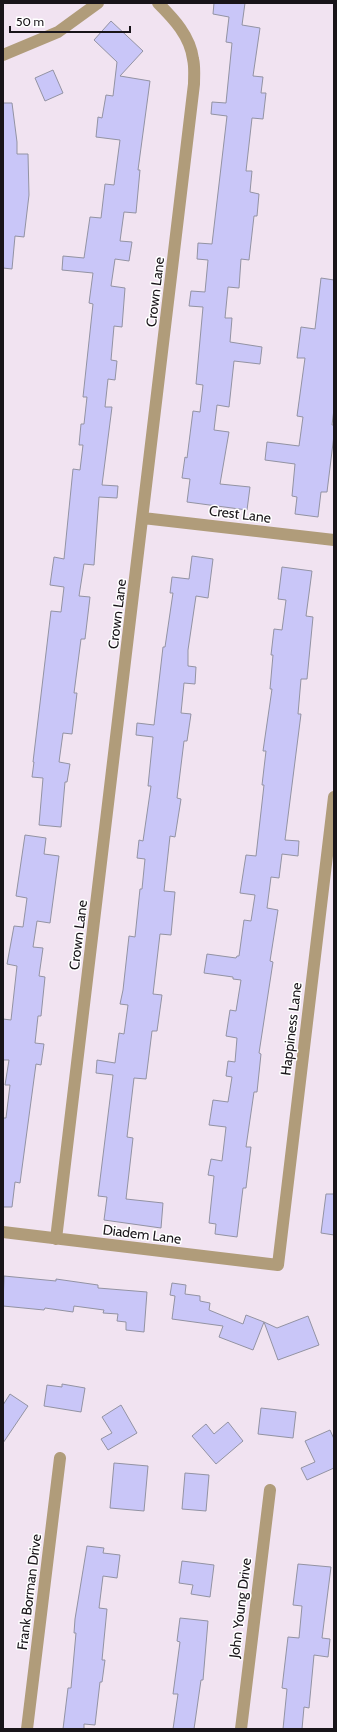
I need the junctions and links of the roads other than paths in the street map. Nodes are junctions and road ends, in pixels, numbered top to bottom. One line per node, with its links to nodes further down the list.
1 (98, 3): 3 (street)
2 (158, 3): 4 (street, Crown Lane)
3 (3, 55)
4 (144, 518): 5 (street, Crest Lane); 8 (street, Crown Lane)
5 (334, 540)
6 (334, 797): 9 (street, Happiness Lane)
7 (3, 1232): 8 (street, Diadem Lane)
8 (56, 1239): 9 (street, Diadem Lane)
9 (278, 1265)
10 (60, 1458): 12 (street, Frank Borman Drive)
11 (270, 1490): 13 (street, John Young Drive)
12 (27, 1729)
13 (241, 1729)

